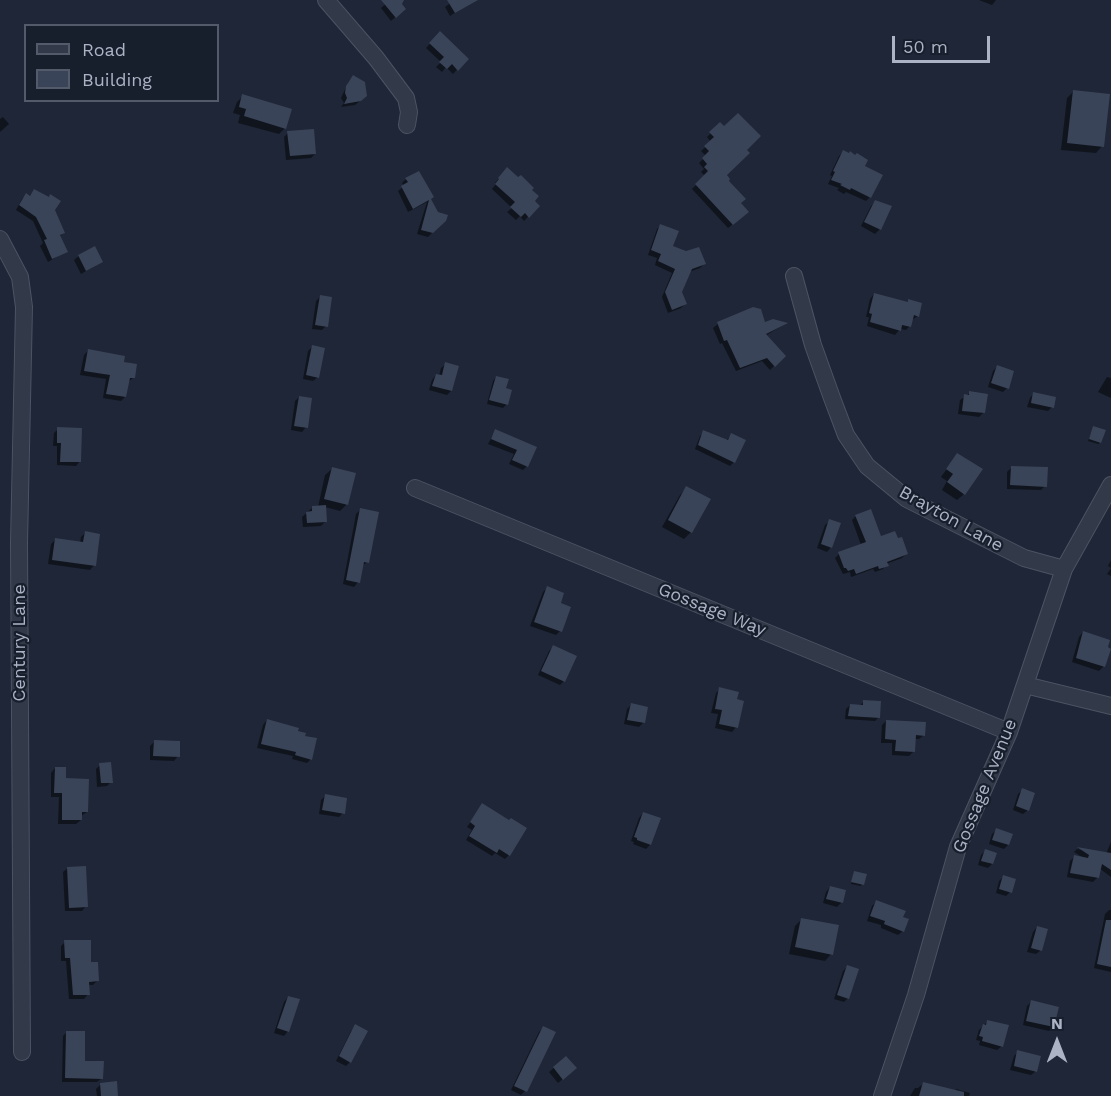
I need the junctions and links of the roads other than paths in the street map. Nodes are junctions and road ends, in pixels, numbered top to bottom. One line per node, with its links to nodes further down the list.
1 (326, 0): 2 (street)
2 (407, 125)
3 (0, 239): 11 (street, Century Lane)
4 (794, 276): 7 (street, Brayton Lane)
5 (1111, 485): 7 (street, Gossage Avenue)
6 (415, 488): 10 (street, Gossage Way)
7 (1064, 569): 8 (street, Gossage Avenue)
8 (1025, 685): 9 (street); 10 (street, Gossage Avenue)
9 (1111, 706)
10 (1009, 732): 12 (street, Gossage Avenue)
11 (22, 1052)
12 (882, 1096)

